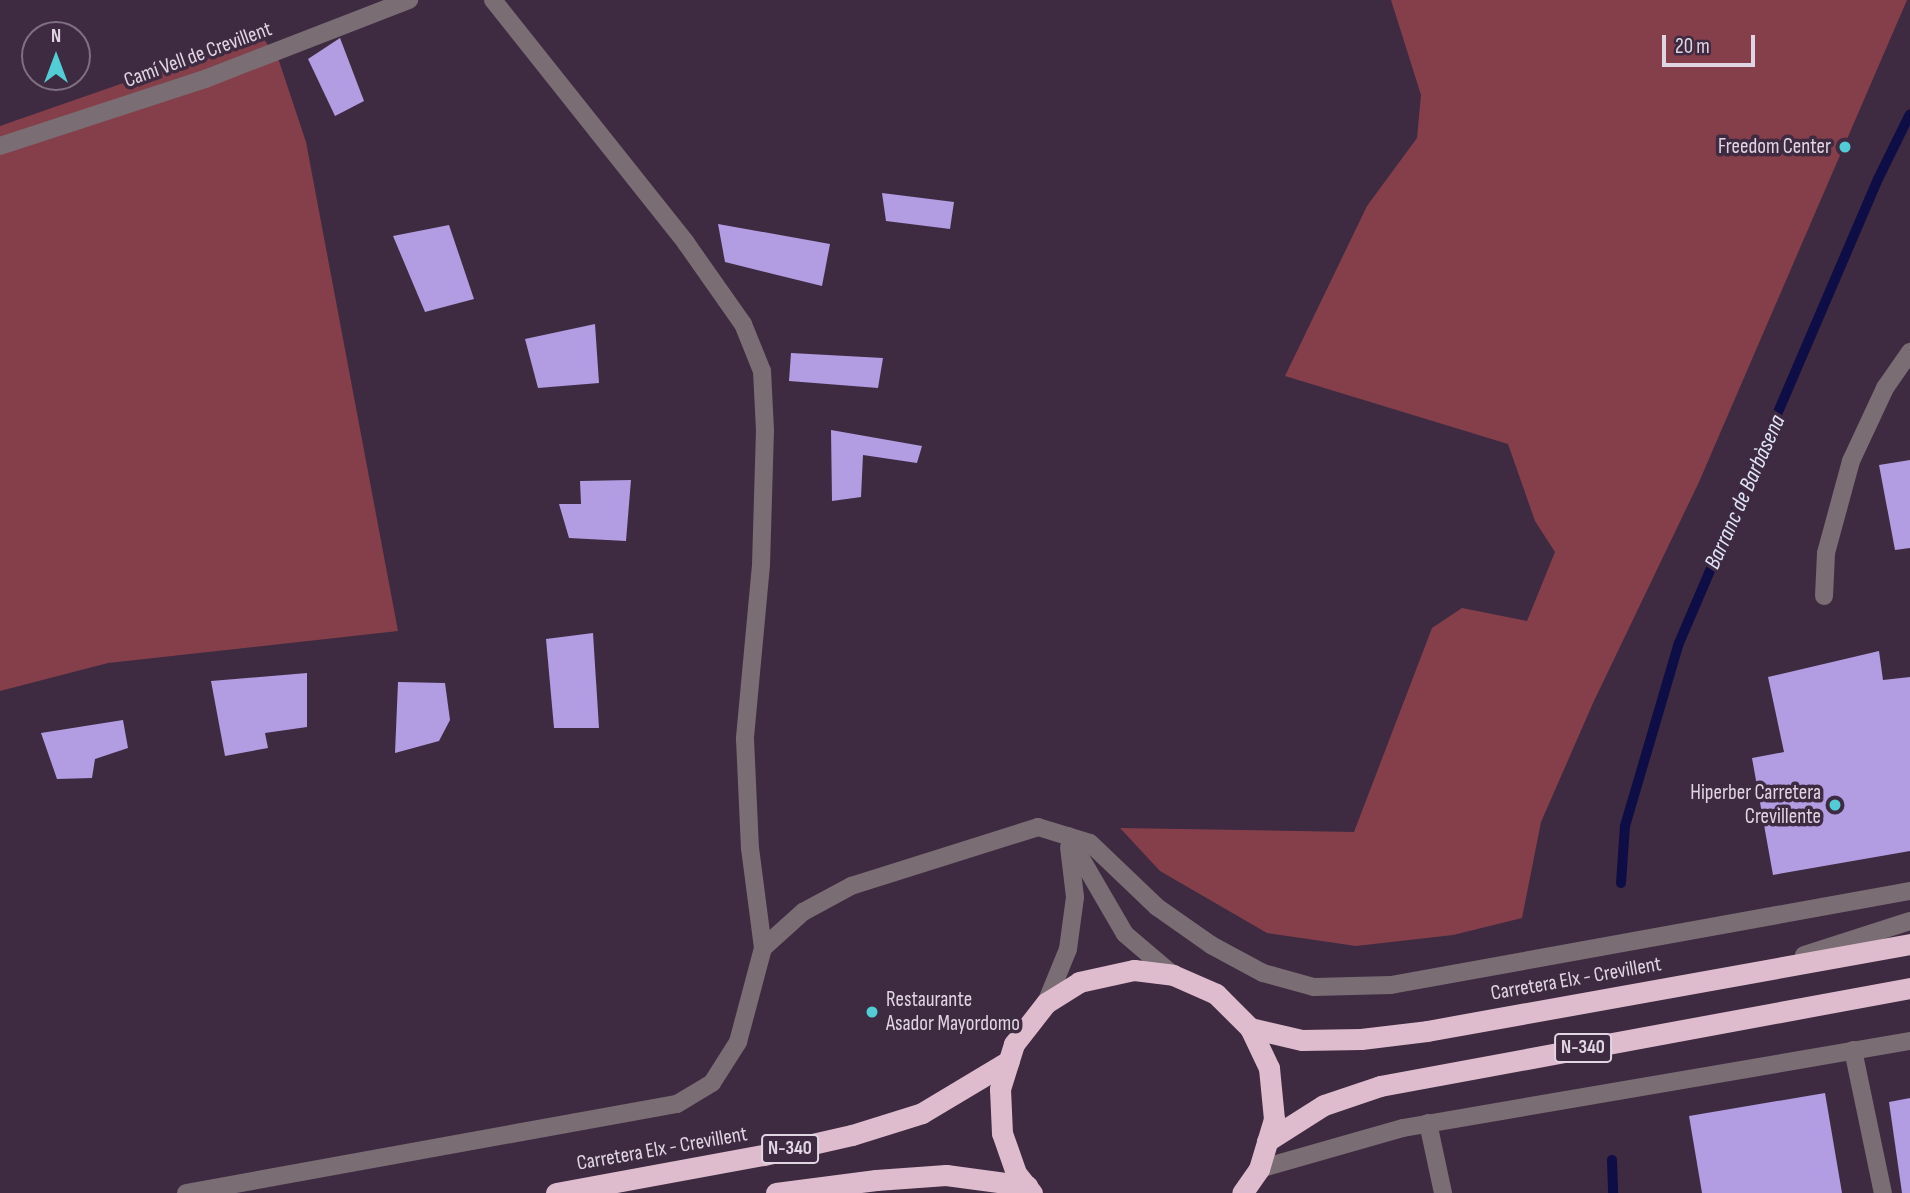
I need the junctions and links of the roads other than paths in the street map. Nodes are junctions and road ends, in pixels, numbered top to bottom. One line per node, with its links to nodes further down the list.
1 (409, 0): 3 (street, Camí Vell de Crevillent)
2 (493, 0): 10 (street)
3 (0, 146)
4 (1910, 352): 5 (street)
5 (1824, 596)
6 (1068, 836): 7 (street); 10 (street); 12 (street); 14 (street)
7 (1910, 891)
8 (1910, 921): 11 (street)
9 (1910, 944): 11 (highway, Carretera Elx - Crevillent / N-340)
10 (763, 948): 23 (street)
11 (1753, 972): 15 (highway, Carretera Elx - Crevillent / N-340)
12 (1173, 975): 14 (highway, N-340); 15 (highway, N-340)
13 (1910, 988): 20 (highway, N-340)
14 (1046, 1003): 18 (highway, N-340)
15 (1250, 1028): 20 (highway, N-340)
16 (1910, 1041): 17 (street)
17 (1853, 1050): 19 (street); 28 (street)
18 (1009, 1061): 22 (highway, N-340); 24 (highway, Carretera Elx - Crevillent / N-340)
19 (1428, 1123): 21 (street); 27 (street)
20 (1267, 1141): 21 (highway, N-340)
21 (1259, 1170): 26 (highway, N-340)
22 (1029, 1190): 25 (highway, N-340)
23 (186, 1193)
24 (555, 1193)
25 (776, 1193)
26 (1242, 1193)
27 (1443, 1193)
28 (1883, 1193)

